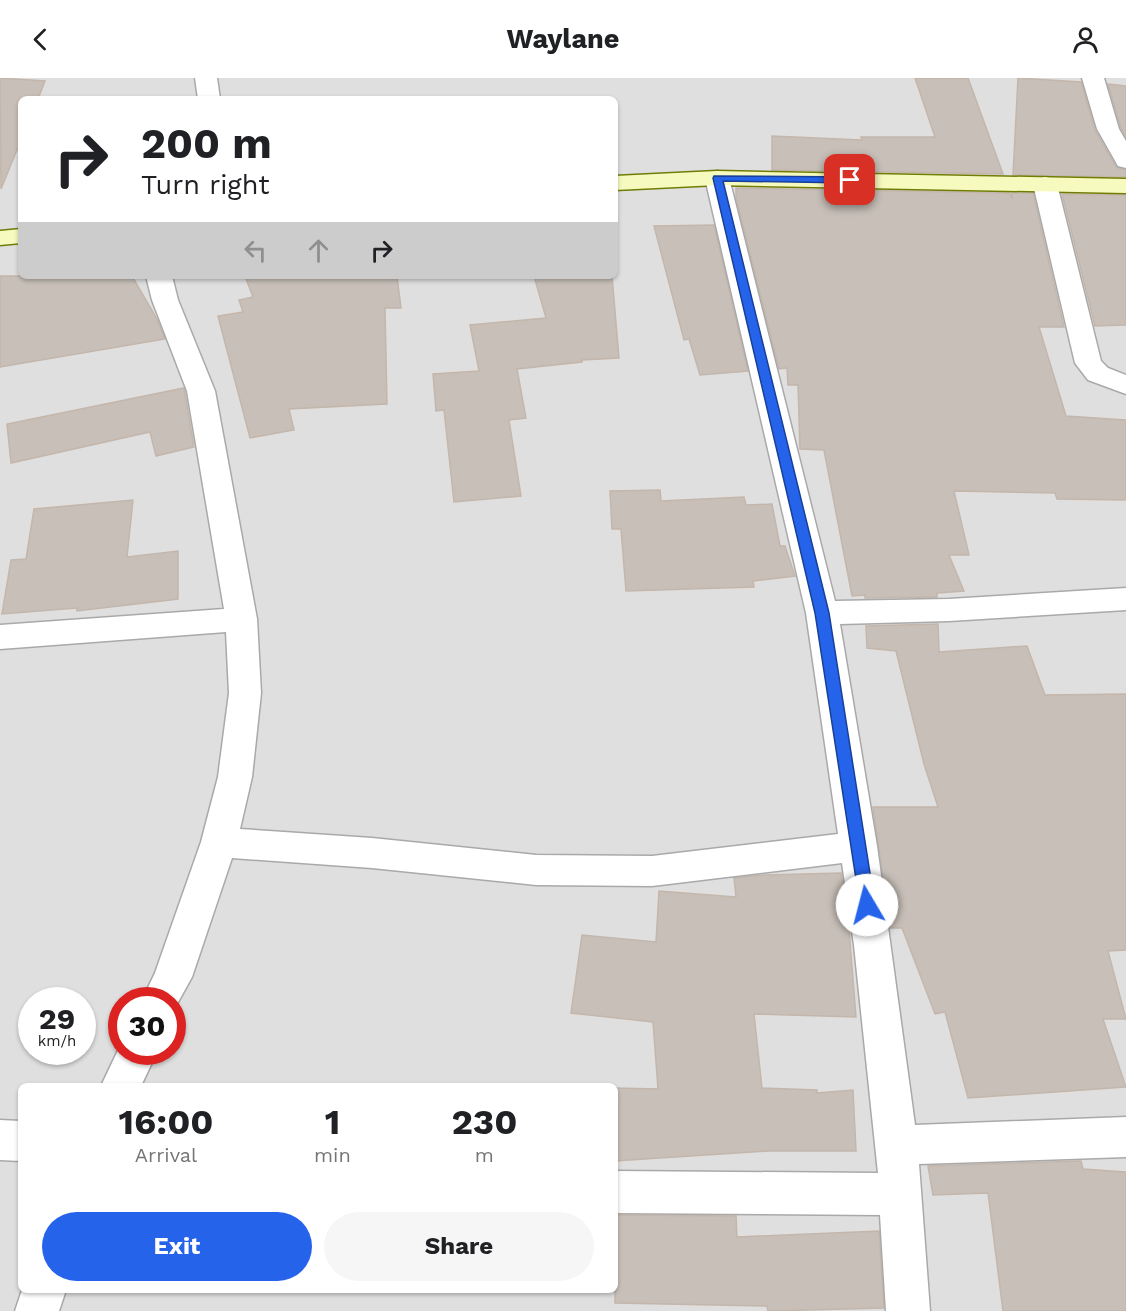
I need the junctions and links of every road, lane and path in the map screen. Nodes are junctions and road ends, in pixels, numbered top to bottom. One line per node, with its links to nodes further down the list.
1 (206, 78): 3 (street)
2 (1093, 78): 4 (street)
3 (209, 96)
4 (1126, 161)
5 (717, 178): 6 (street); 7 (street); 14 (street)
6 (618, 183)
7 (1045, 184): 8 (street); 12 (street)
8 (1126, 186)
9 (18, 236): 10 (street)
10 (0, 238)
11 (160, 279): 15 (street)
12 (1126, 385)
13 (1126, 599): 14 (street)
14 (822, 613): 18 (street)
15 (241, 619): 16 (street); 17 (street)
16 (0, 637)
17 (219, 842): 18 (street); 19 (street)
18 (859, 846): 25 (street)
19 (168, 987)
20 (131, 1065): 21 (street)
21 (122, 1083)
22 (1126, 1137): 25 (street)
23 (0, 1140): 24 (street)
24 (18, 1141)
25 (897, 1145): 27 (street)
26 (618, 1191): 27 (street)
27 (900, 1194): 30 (street)
28 (43, 1293): 29 (street)
29 (37, 1311)
30 (908, 1311)

